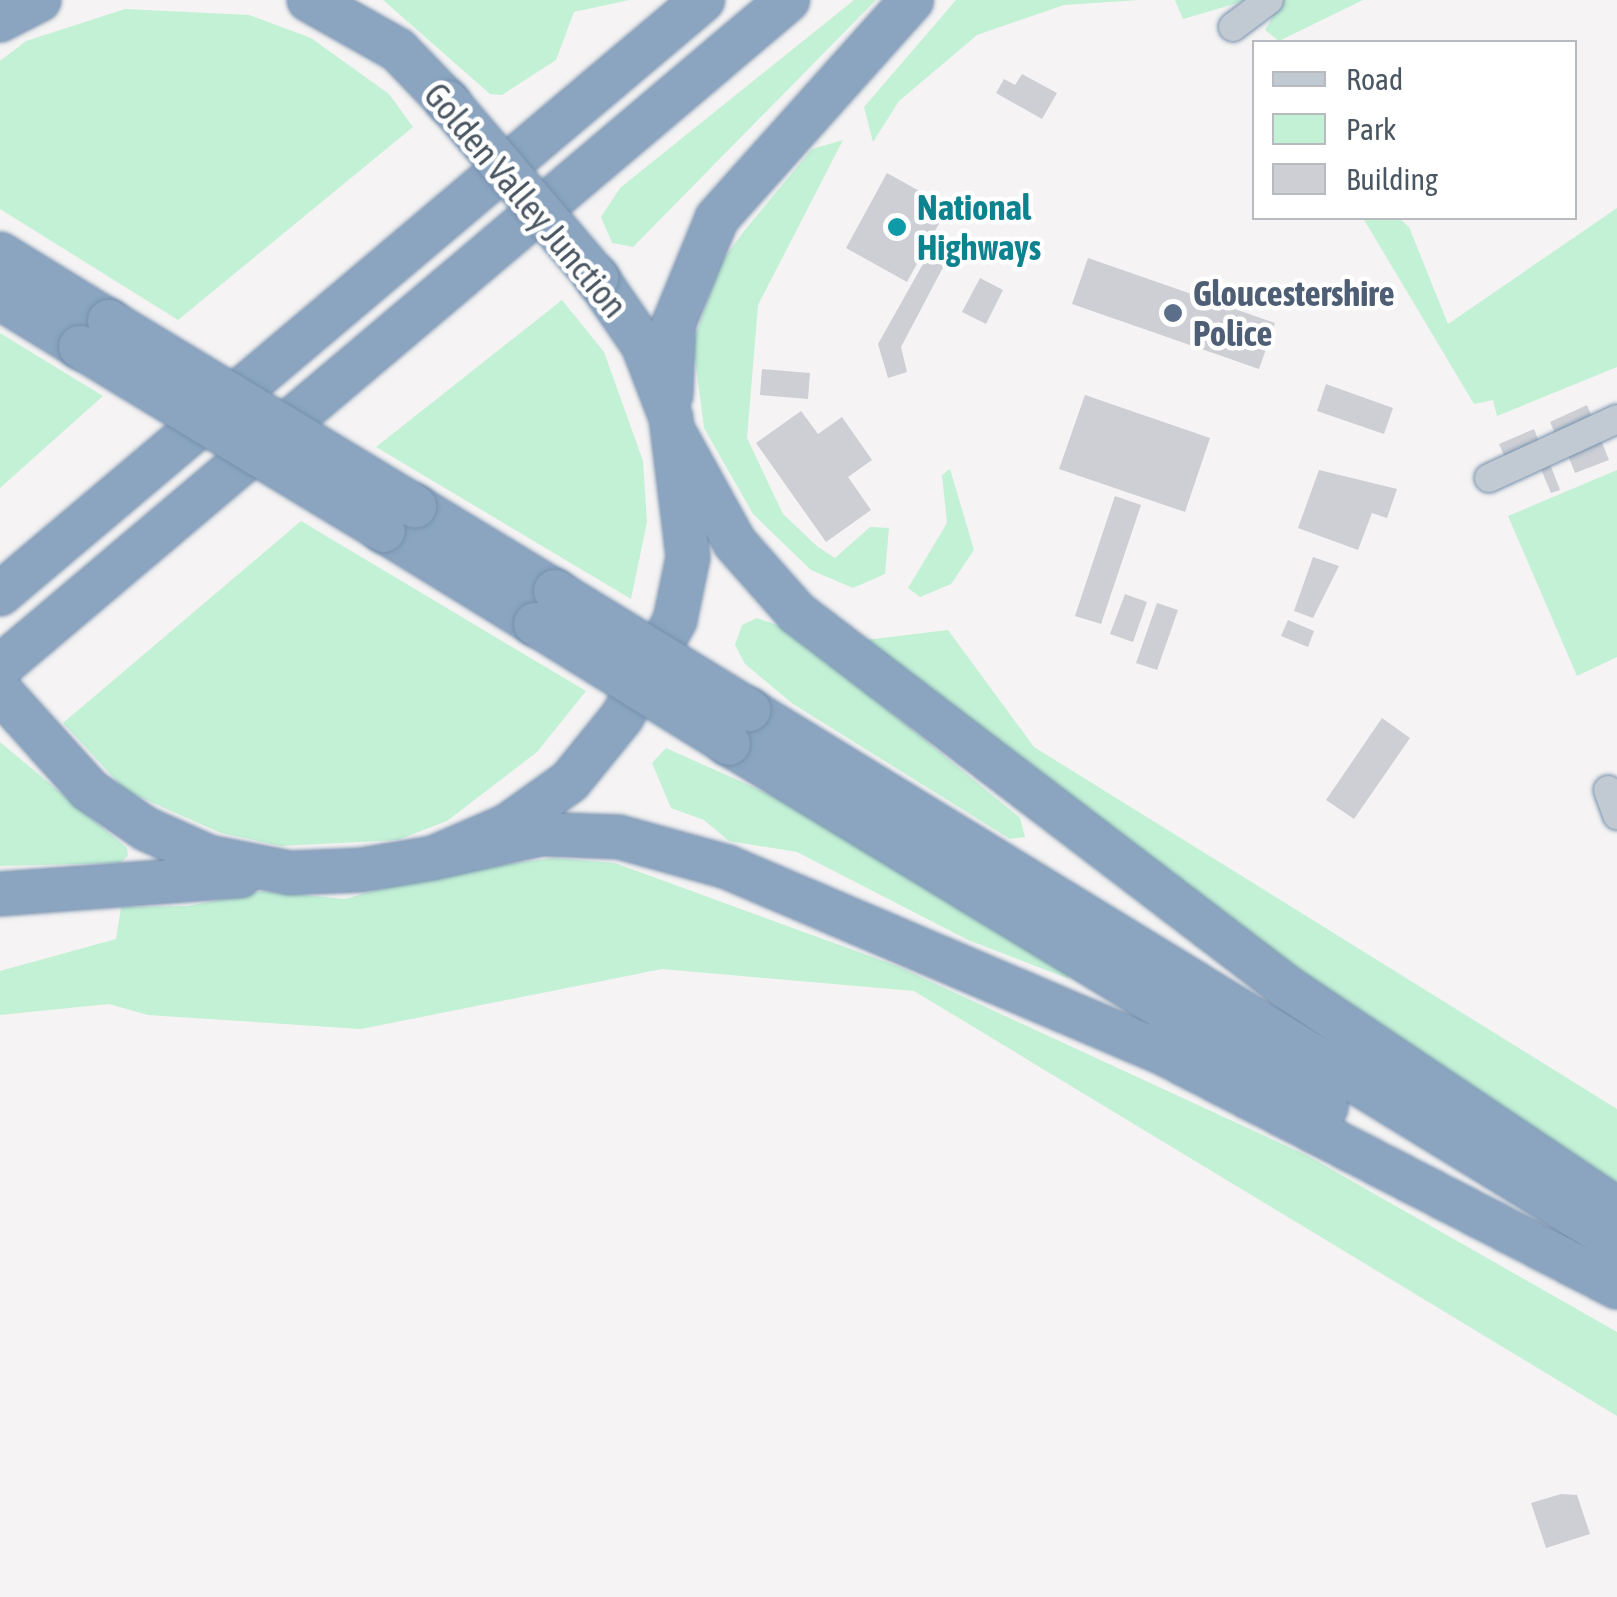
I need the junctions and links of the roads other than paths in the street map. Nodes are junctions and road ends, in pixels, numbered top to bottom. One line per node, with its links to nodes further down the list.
1 (27, 0): 8 (highway)
2 (39, 0): 9 (highway)
3 (309, 0): 15 (highway, Golden Valley Junction, bridge)
4 (703, 0): 17 (highway)
5 (788, 0): 18 (highway)
6 (912, 0): 15 (highway)
7 (1269, 0): 10 (street)
8 (0, 4)
9 (0, 20)
10 (1234, 27)
11 (0, 254): 13 (highway)
12 (0, 298): 13 (highway)
13 (94, 334): 20 (highway, bridge)
14 (1617, 419): 16 (street)
15 (674, 427): 21 (highway, Golden Valley Junction); 24 (highway)
16 (1490, 478)
17 (0, 594)
18 (0, 667)
19 (0, 691): 22 (highway, Golden Valley Junction)
20 (739, 727): 25 (highway); 26 (highway)
21 (433, 858): 22 (highway, Golden Valley Junction); 26 (highway)
22 (290, 873): 23 (highway)
23 (0, 894)
24 (1617, 1209)
25 (1617, 1242)
26 (1617, 1286)

